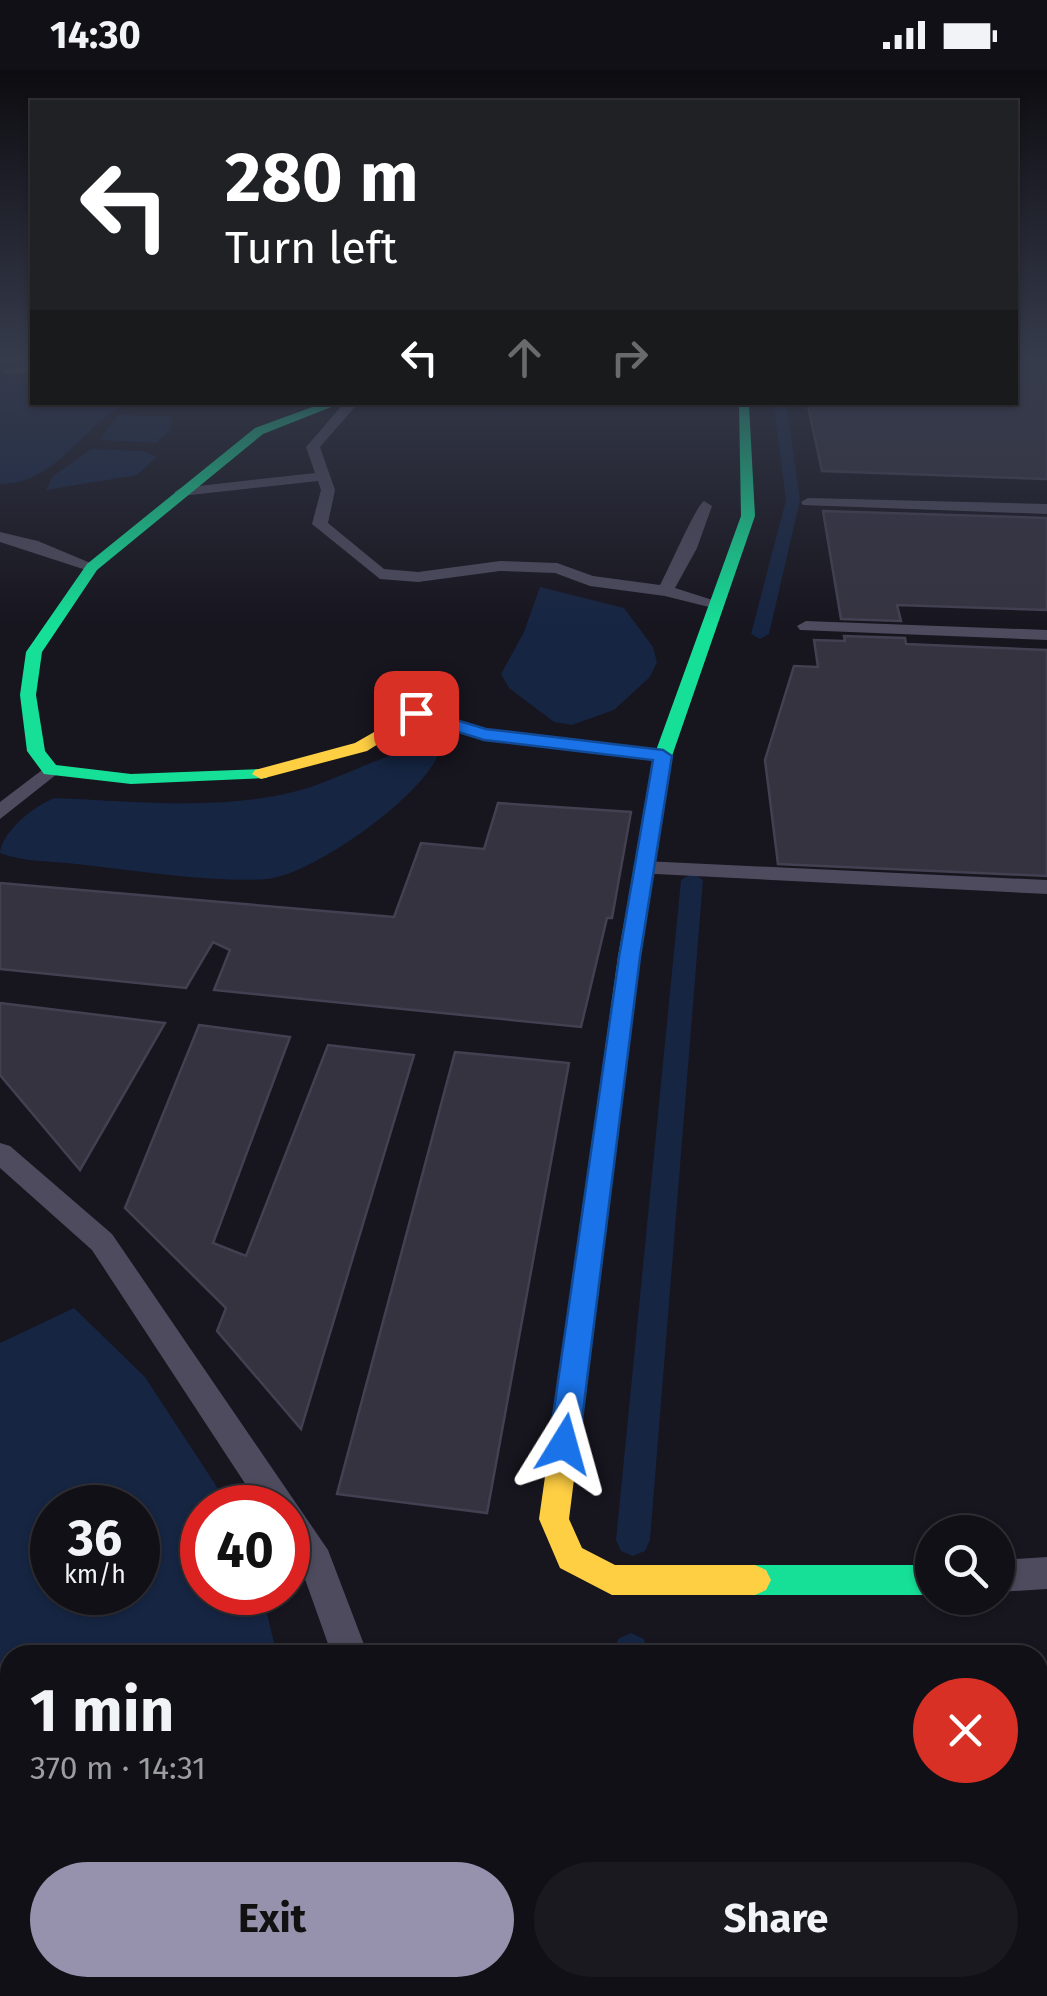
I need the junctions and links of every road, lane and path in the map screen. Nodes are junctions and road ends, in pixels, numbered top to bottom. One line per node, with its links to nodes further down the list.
1 (240, 447): 5 (street)
2 (314, 447): 4 (street)
3 (744, 447): 12 (street)
4 (323, 476): 5 (street); 11 (street)
5 (181, 492): 10 (street)
6 (808, 502): 8 (street)
7 (704, 506): 11 (street)
8 (1047, 509)
9 (0, 537): 10 (street)
10 (92, 567): 16 (street)
11 (665, 591): 12 (street)
12 (716, 604): 15 (street)
13 (806, 626): 14 (street)
14 (1047, 635)
15 (663, 756): 16 (street); 18 (street)
16 (50, 770): 17 (street)
17 (0, 813)
18 (644, 868): 19 (street); 25 (street)
19 (1047, 887)
20 (0, 1152): 21 (street)
21 (265, 1485)
22 (310, 1552): 26 (street)
23 (1047, 1573): 24 (street)
24 (1015, 1575)
25 (915, 1580)
26 (346, 1645)

